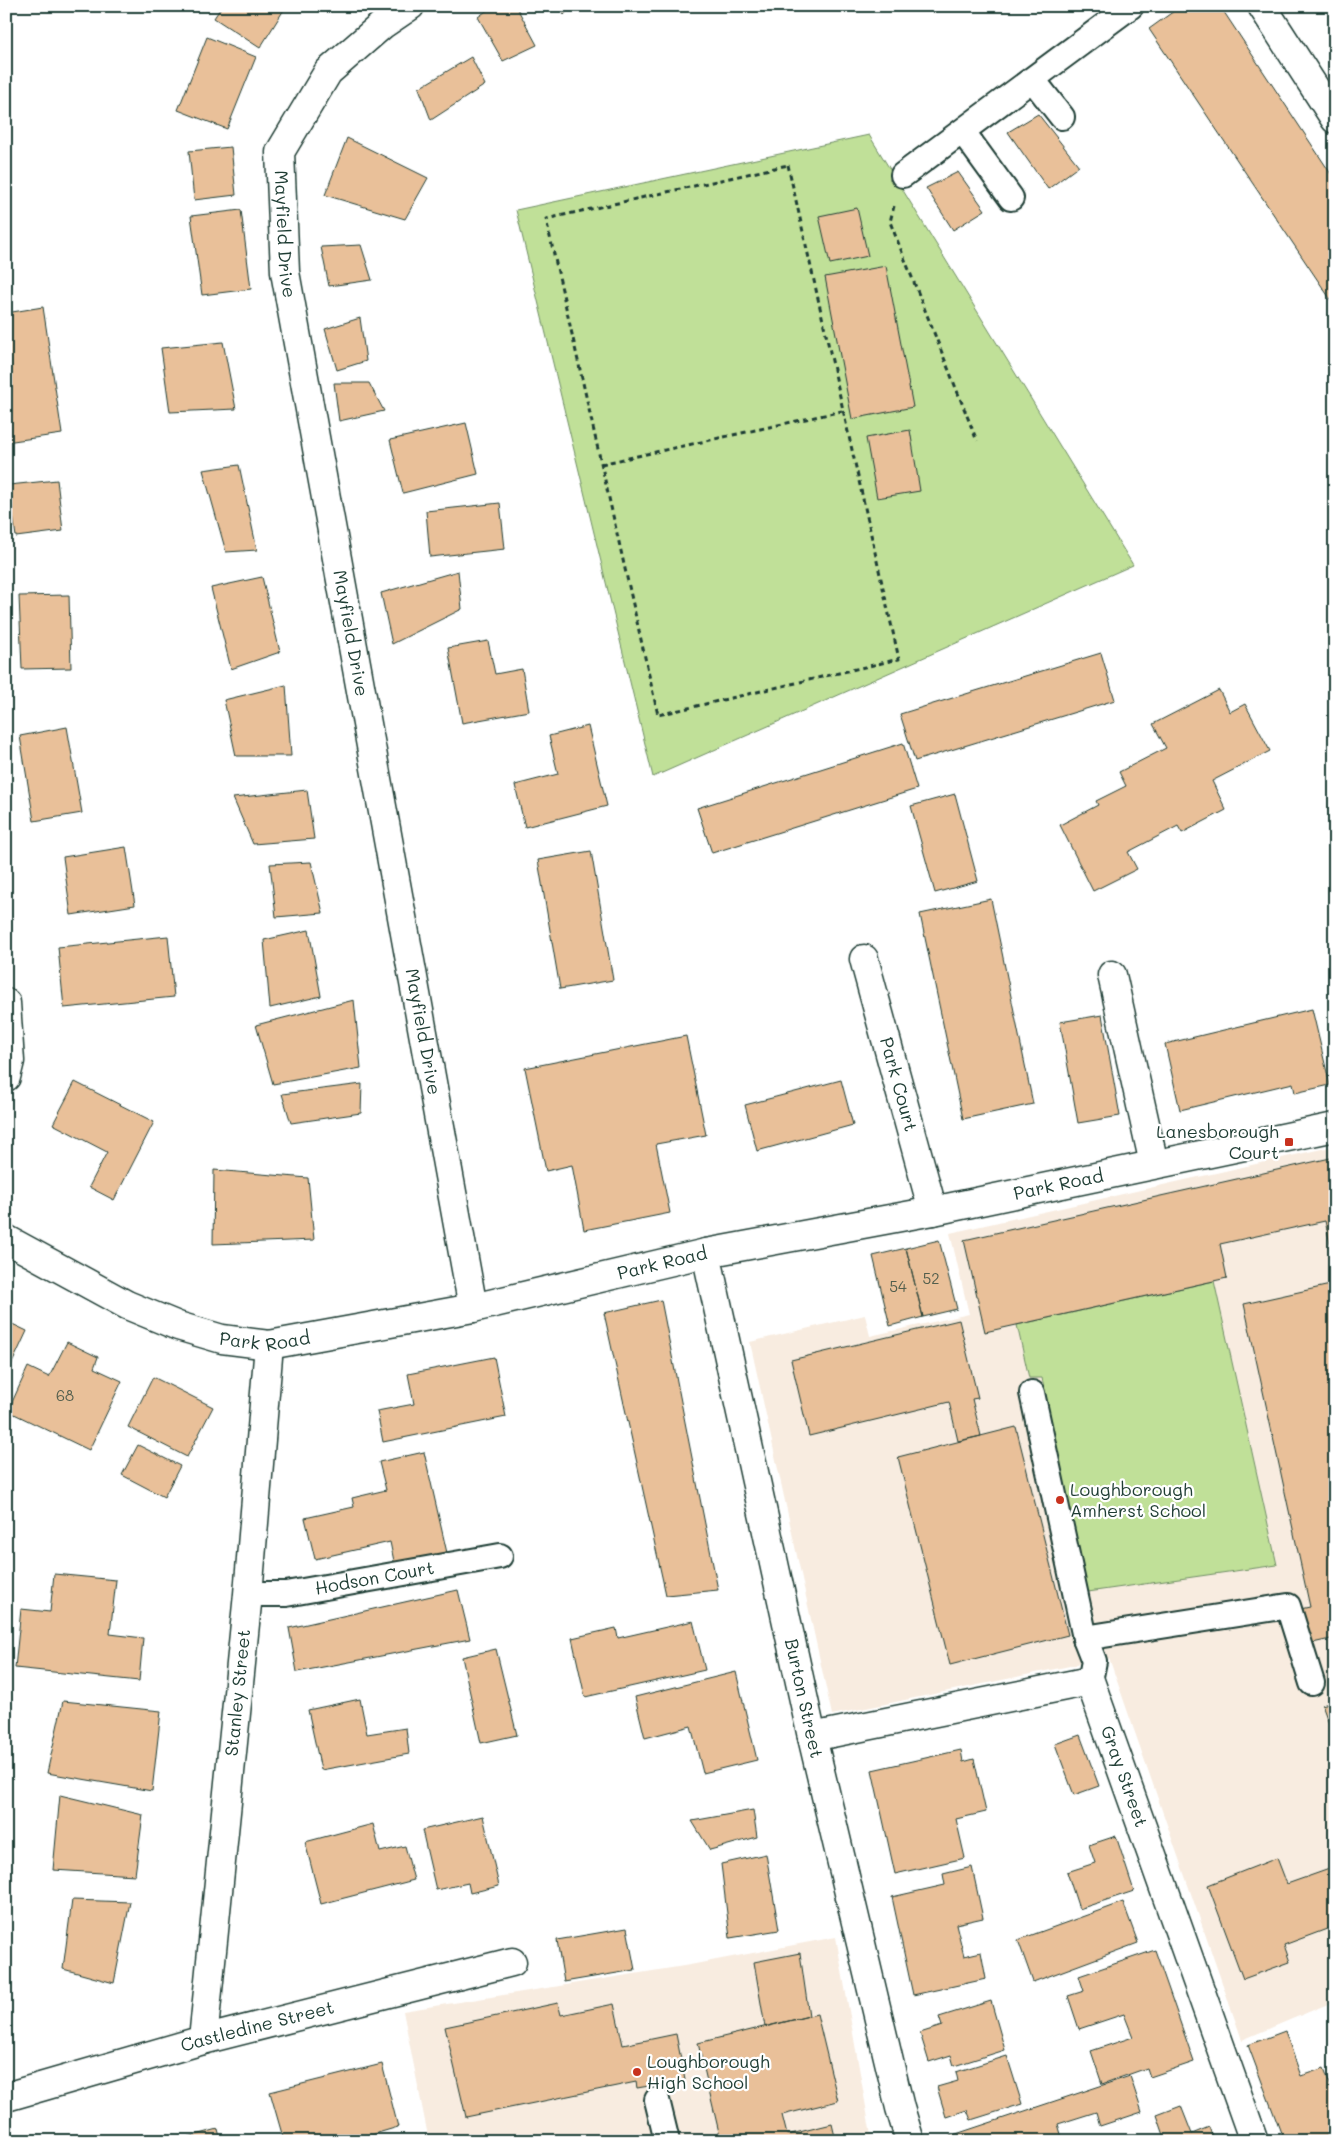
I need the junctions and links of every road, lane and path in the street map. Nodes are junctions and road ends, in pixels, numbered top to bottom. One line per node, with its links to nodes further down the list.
1 (410, 6): 22 (street, Mayfield Drive)
2 (1131, 6): 4 (lane)
3 (1262, 6): 6 (street)
4 (1033, 80): 5 (lane); 7 (lane)
5 (1062, 117)
6 (1335, 120)
7 (963, 132): 8 (lane); 9 (lane)
8 (903, 175): 11 (path)
9 (1011, 198)
10 (842, 411): 12 (path); 12 (path); 12 (path)
11 (977, 441)
12 (601, 464)
13 (864, 959): 19 (street, Park Court)
14 (1112, 975): 18 (street)
15 (6, 1003): 16 (street)
16 (6, 1077)
17 (1335, 1127): 18 (street, Park Road)
18 (1154, 1164): 19 (street, Park Road)
19 (933, 1210): 21 (street, Park Road)
20 (6, 1239): 23 (street, Park Road)
21 (706, 1253): 22 (street, Park Road); 30 (street, Burton Street)
22 (473, 1308): 23 (street, Park Road)
23 (269, 1345): 26 (street, Stanley Street)
24 (1032, 1393): 27 (lane)
25 (500, 1556): 26 (lane, Hodson Court)
26 (248, 1594): 32 (street, Stanley Street)
27 (1085, 1638): 28 (lane); 29 (lane)
28 (1090, 1681): 30 (street); 37 (street, Gray Street)
29 (1312, 1683)
30 (812, 1737): 36 (street, Burton Street)
31 (512, 1962): 32 (street, Castledine Street)
32 (203, 2040): 33 (street, Castledine Street)
33 (6, 2096)
34 (657, 2100): 35 (lane)
35 (667, 2141)
36 (910, 2141)
37 (1254, 2141)

